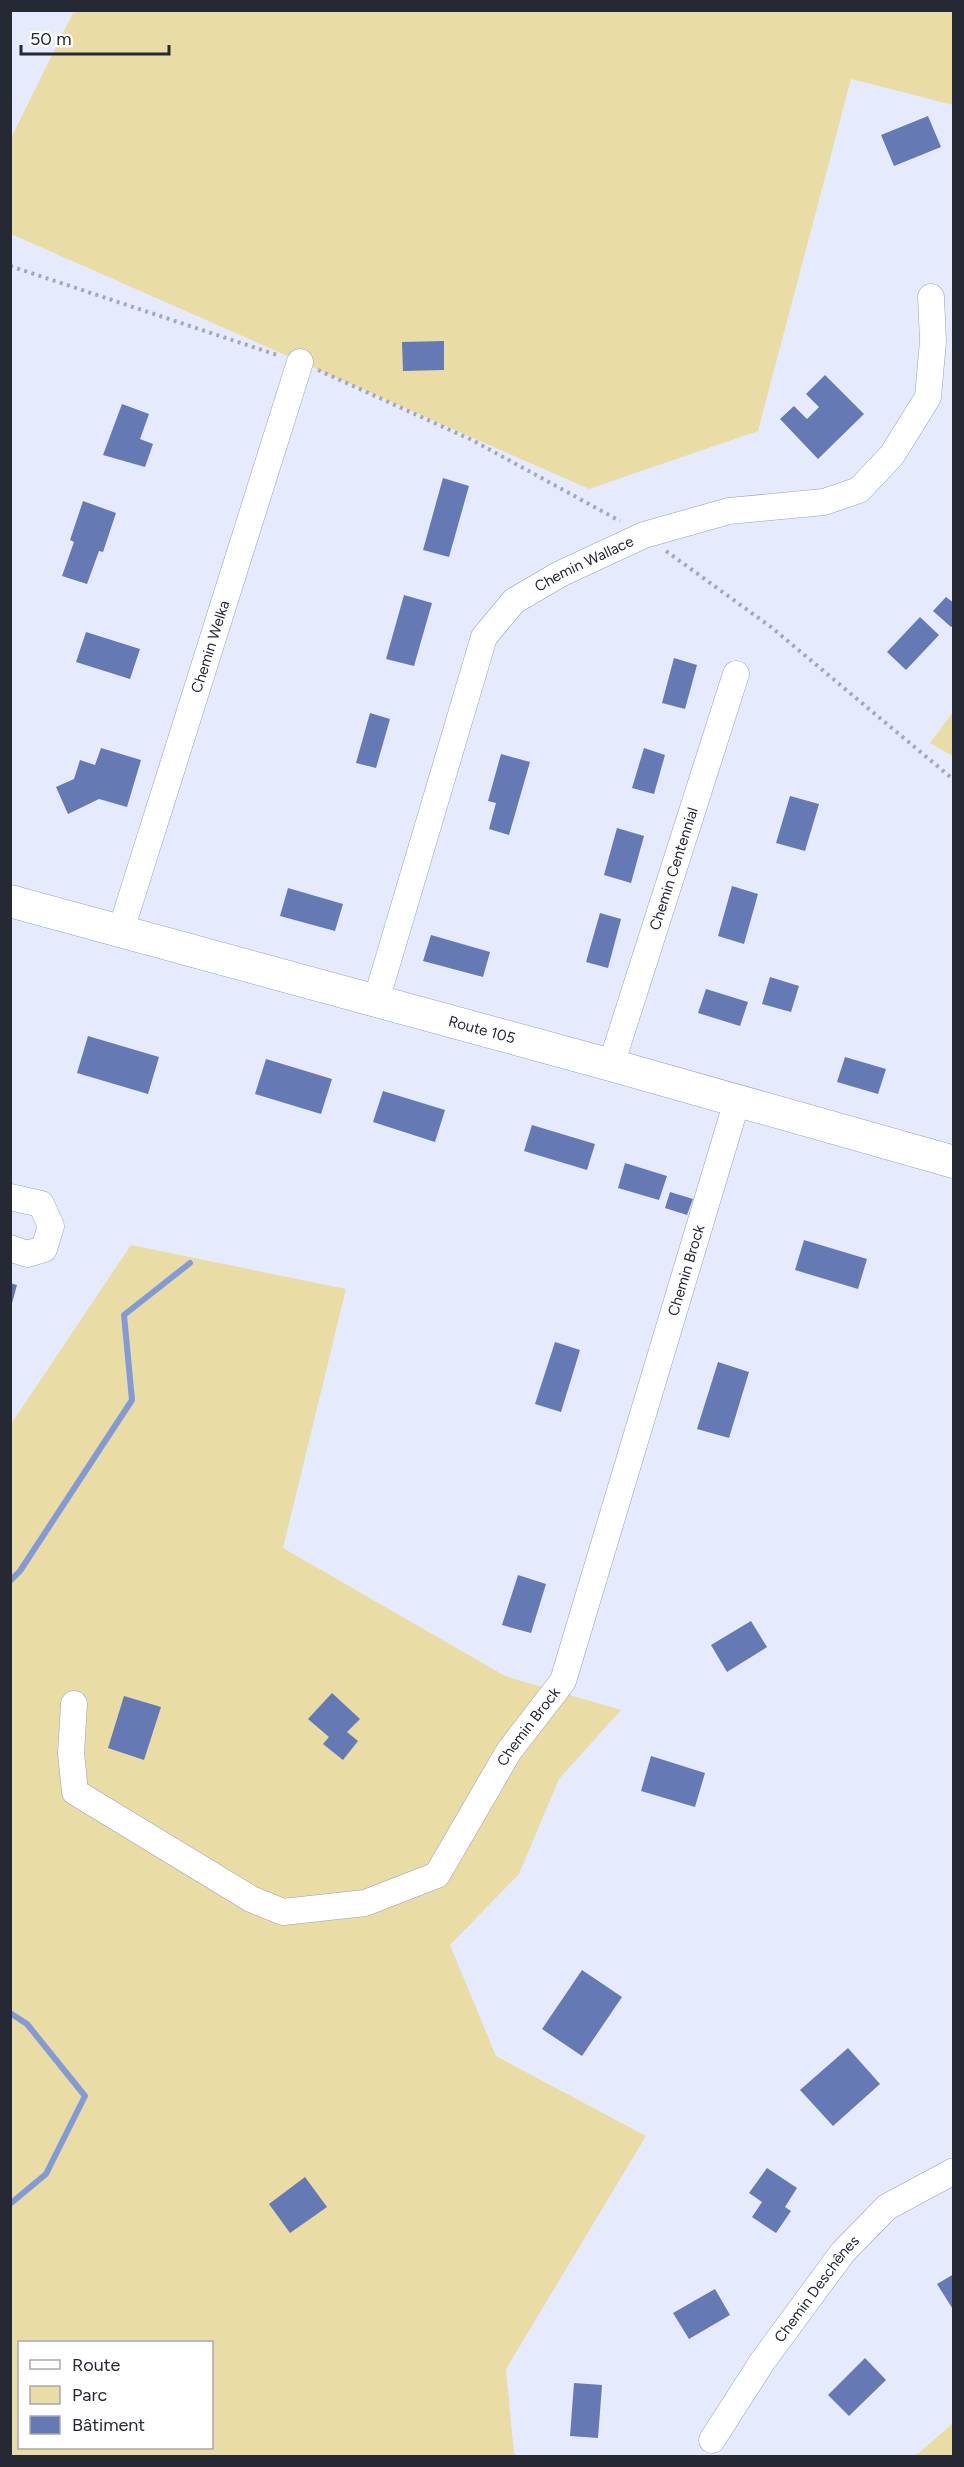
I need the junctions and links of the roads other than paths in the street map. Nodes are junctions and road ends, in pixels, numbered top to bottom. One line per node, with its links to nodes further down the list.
1 (931, 297): 6 (street, Chemin Wallace)
2 (300, 362): 5 (street, Chemin Welka)
3 (736, 674): 7 (street, Chemin Centennial)
4 (10, 901): 5 (main road, Route 105)
5 (121, 930): 6 (main road, Route 105)
6 (376, 1001): 7 (main road, Route 105)
7 (611, 1065): 8 (main road, Route 105)
8 (737, 1101): 9 (main road, Route 105); 12 (street, Chemin Brock)
9 (954, 1162)
10 (10, 1197): 11 (street)
11 (10, 1248)
12 (74, 1704)
13 (954, 2171): 14 (street, Chemin Deschênes)
14 (712, 2440)

